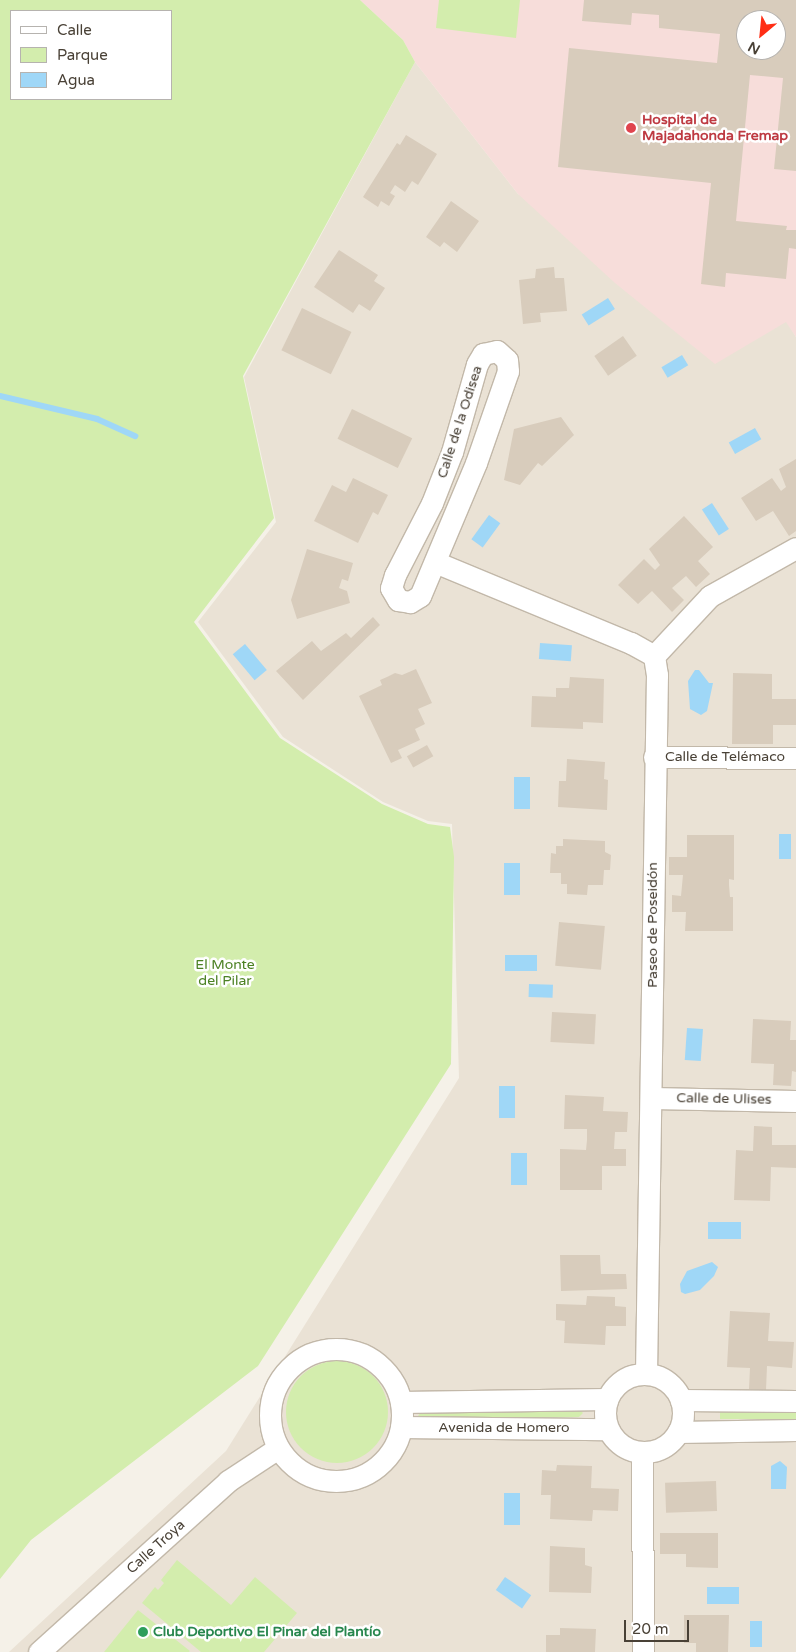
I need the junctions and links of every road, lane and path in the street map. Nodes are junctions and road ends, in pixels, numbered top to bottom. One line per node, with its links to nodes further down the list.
1 (796, 548): 3 (street)
2 (435, 562): 2 (street, Calle de la Odisea); 3 (street)
3 (654, 656): 4 (street, Paseo de Poseidón)
4 (654, 757): 5 (street, Calle de Telémaco); 6 (street, Paseo de Poseidón)
5 (796, 758)
6 (651, 1098): 7 (street, Calle de Ulises); 8 (street, Paseo de Poseidón)
7 (796, 1101)
8 (646, 1374): 9 (street); 10 (street)
9 (606, 1399): 12 (street, Avenida de Homero); 14 (street)
10 (681, 1400): 11 (street); 16 (street)
11 (796, 1400)
12 (401, 1402): 13 (street); 17 (street)
13 (401, 1427): 14 (street, Avenida de Homero); 17 (street)
14 (607, 1429): 18 (street)
15 (796, 1430): 16 (street)
16 (678, 1432): 18 (street)
17 (278, 1448): 19 (street, Calle Troya)
18 (642, 1452): 20 (street)
19 (39, 1652)
20 (643, 1652)

